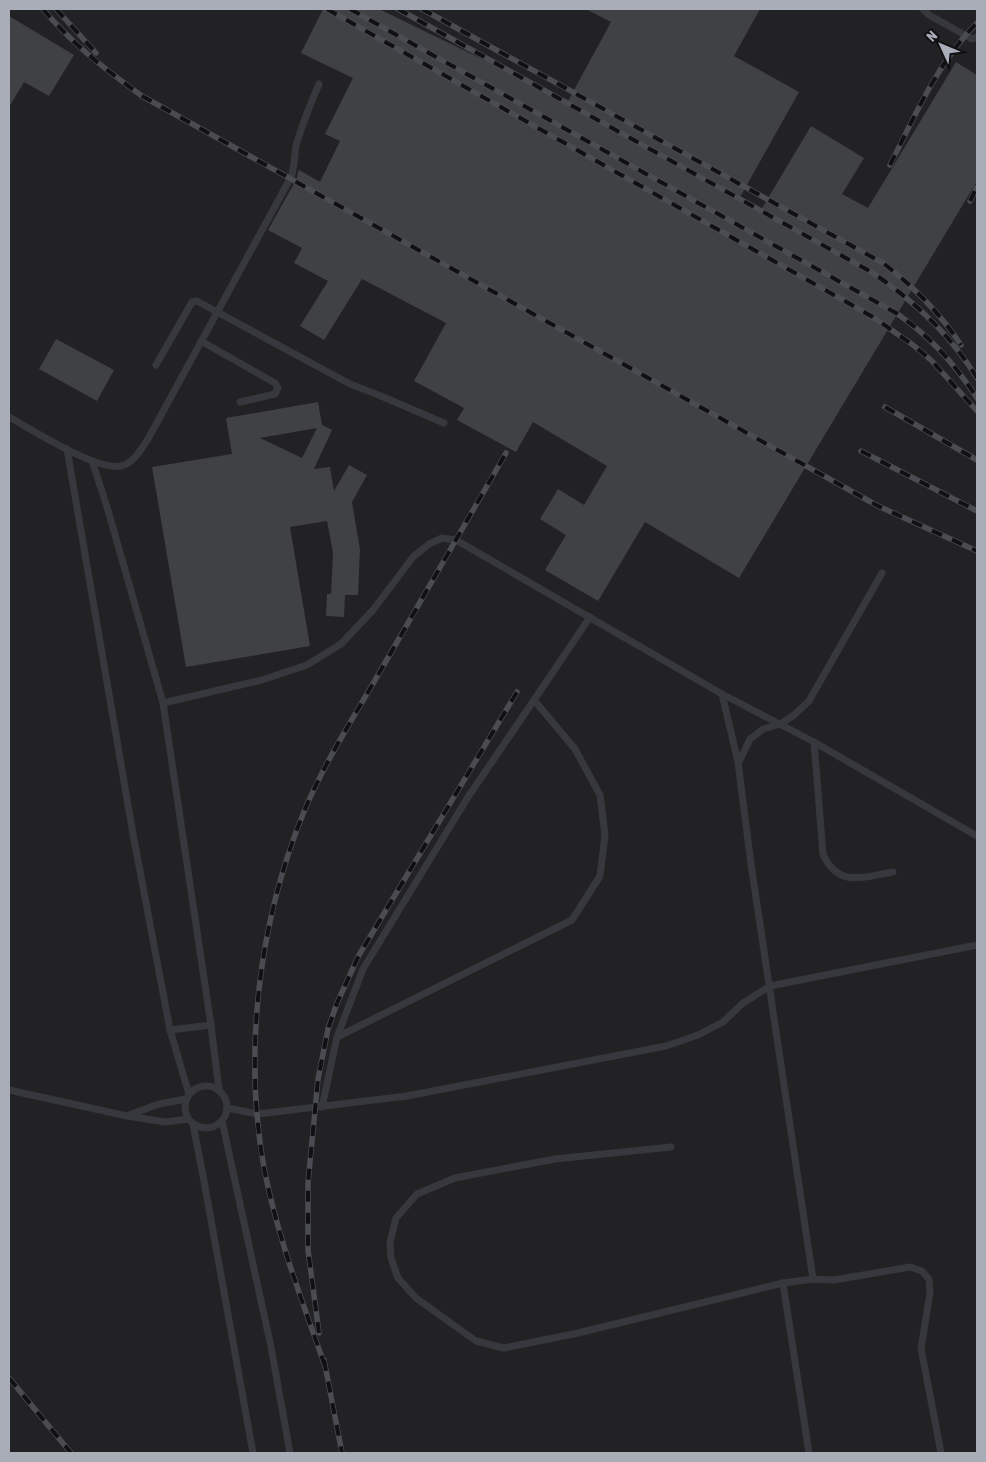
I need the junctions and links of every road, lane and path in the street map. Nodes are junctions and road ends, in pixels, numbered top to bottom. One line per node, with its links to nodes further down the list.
1 (923, 9): 2 (lane)
2 (977, 37)
3 (319, 84): 4 (lane)
4 (216, 312): 5 (lane); 6 (lane); 9 (lane)
5 (201, 341): 7 (lane); 11 (lane)
6 (156, 365)
7 (240, 402)
8 (9, 417): 10 (lane)
9 (444, 423)
10 (67, 449): 11 (lane); 25 (lane)
11 (92, 460): 16 (lane)
12 (882, 573): 17 (lane)
13 (590, 617): 14 (lane); 15 (lane); 16 (lane)
14 (722, 694): 17 (lane); 19 (lane)
15 (534, 700): 26 (lane); 26 (lane)
16 (163, 703): 24 (lane)
17 (780, 724): 18 (lane); 19 (lane)
18 (814, 742): 20 (lane); 21 (lane)
19 (738, 762): 23 (lane)
20 (977, 836)
21 (893, 872)
22 (977, 945): 23 (lane)
23 (770, 986): 30 (lane); 36 (lane)
24 (211, 1025): 25 (lane); 28 (lane)
25 (170, 1030): 29 (lane)
26 (337, 1037): 30 (lane)
27 (9, 1090): 32 (lane)
28 (219, 1090): 29 (lane); 31 (lane)
29 (188, 1096): 32 (lane); 33 (lane)
30 (322, 1107): 31 (lane)
31 (227, 1108): 34 (lane)
32 (128, 1116): 33 (lane)
33 (190, 1121): 34 (lane); 38 (lane)
34 (222, 1121): 39 (lane)
35 (671, 1147): 37 (lane)
36 (813, 1279): 37 (lane); 41 (lane)
37 (783, 1283): 40 (lane)
38 (253, 1453)
39 (290, 1453)
40 (809, 1453)
41 (941, 1453)

